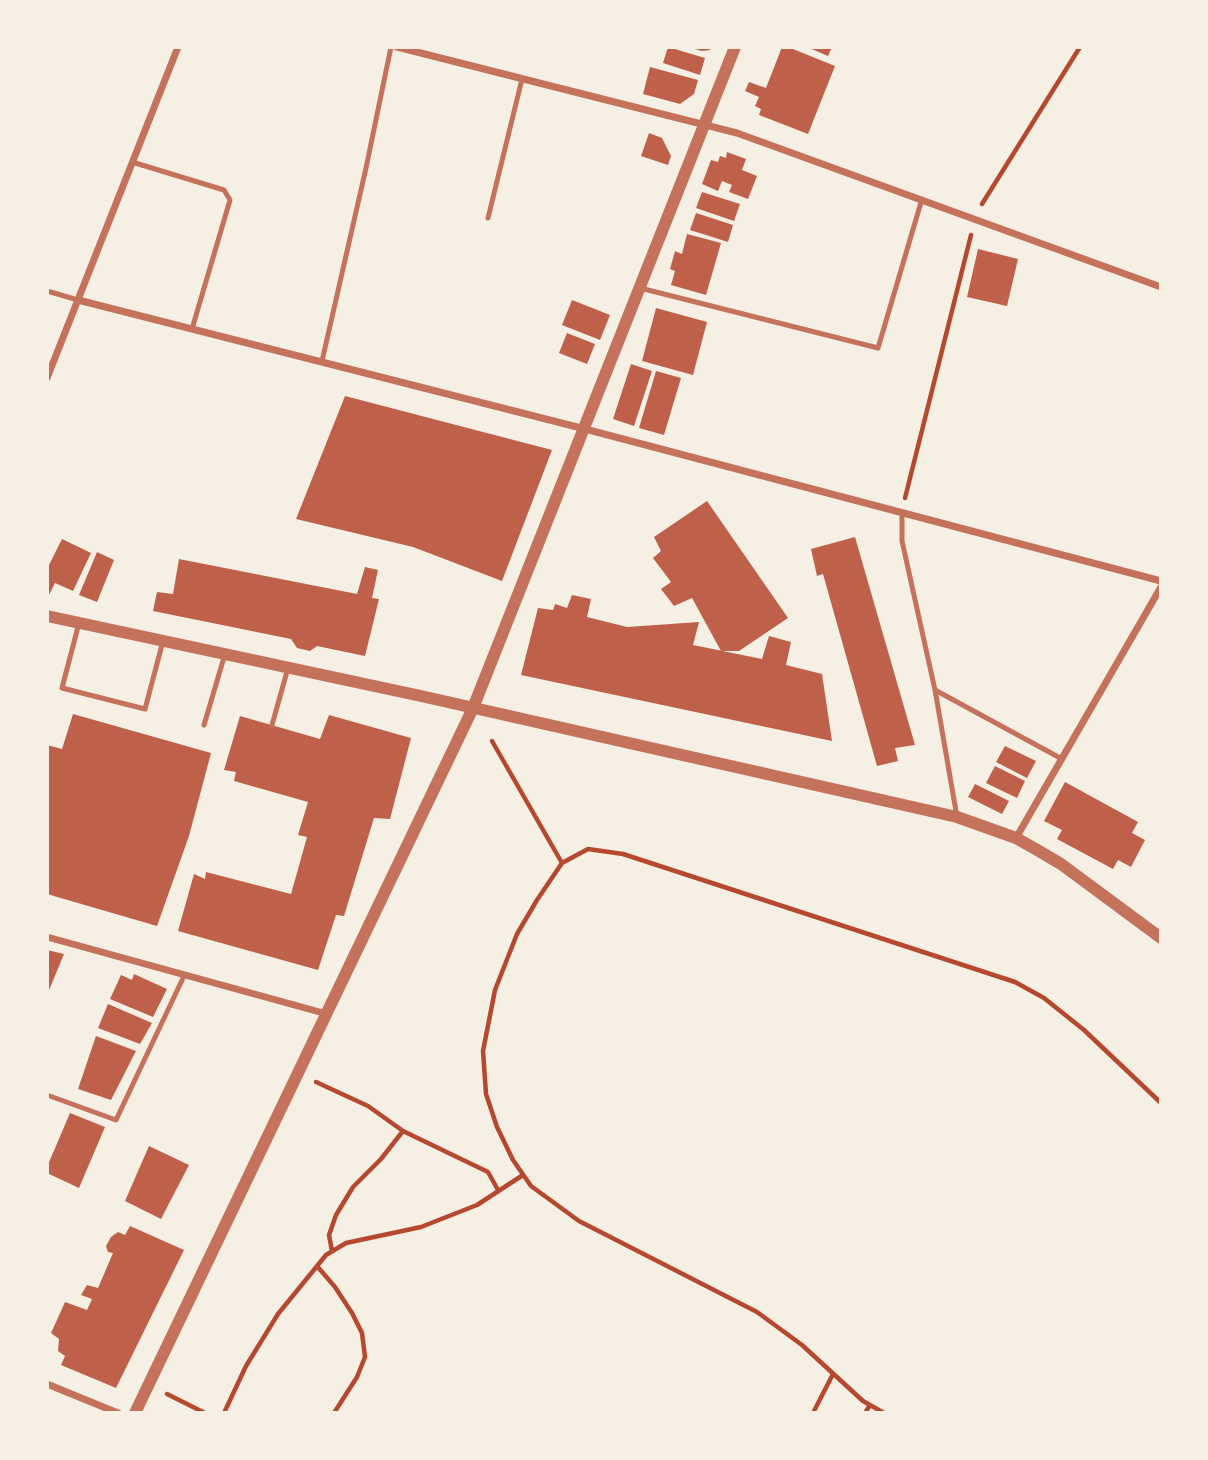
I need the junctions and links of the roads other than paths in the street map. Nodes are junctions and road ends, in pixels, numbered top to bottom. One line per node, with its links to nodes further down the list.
1 (178, 47): 7 (street)
2 (391, 47): 15 (lane)
3 (397, 47): 5 (street)
4 (735, 47): 6 (street)
5 (522, 79): 6 (street); 9 (lane)
6 (705, 125): 8 (street); 11 (street)
7 (132, 162): 13 (street); 14 (lane)
8 (922, 199): 10 (street); 11 (lane)
9 (488, 218)
10 (1161, 287)
11 (640, 288): 17 (street)
12 (47, 291): 13 (lane)
13 (78, 300): 14 (street); 16 (street)
14 (192, 328): 15 (street)
15 (322, 361): 17 (street)
16 (47, 378)
17 (585, 429): 18 (street); 27 (street)
18 (902, 512): 19 (street); 26 (lane)
19 (1161, 581)
20 (1161, 587): 30 (street)
21 (47, 616): 22 (street)
22 (79, 622): 23 (street); 23 (lane)
23 (163, 641): 24 (street)
24 (225, 654): 25 (street); 28 (lane)
25 (288, 668): 27 (street); 29 (lane)
26 (935, 690): 30 (lane); 31 (lane)
27 (473, 708): 31 (street); 36 (street)
28 (204, 725)
29 (272, 725)
30 (1062, 759): 32 (street)
31 (957, 817): 32 (street)
32 (1016, 838): 34 (street)
33 (47, 937): 35 (street)
34 (1161, 938)
35 (184, 976): 36 (street); 37 (lane)
36 (327, 1014): 40 (street)
37 (47, 1095)
38 (47, 1384): 39 (street)
39 (118, 1413)
40 (135, 1413)

